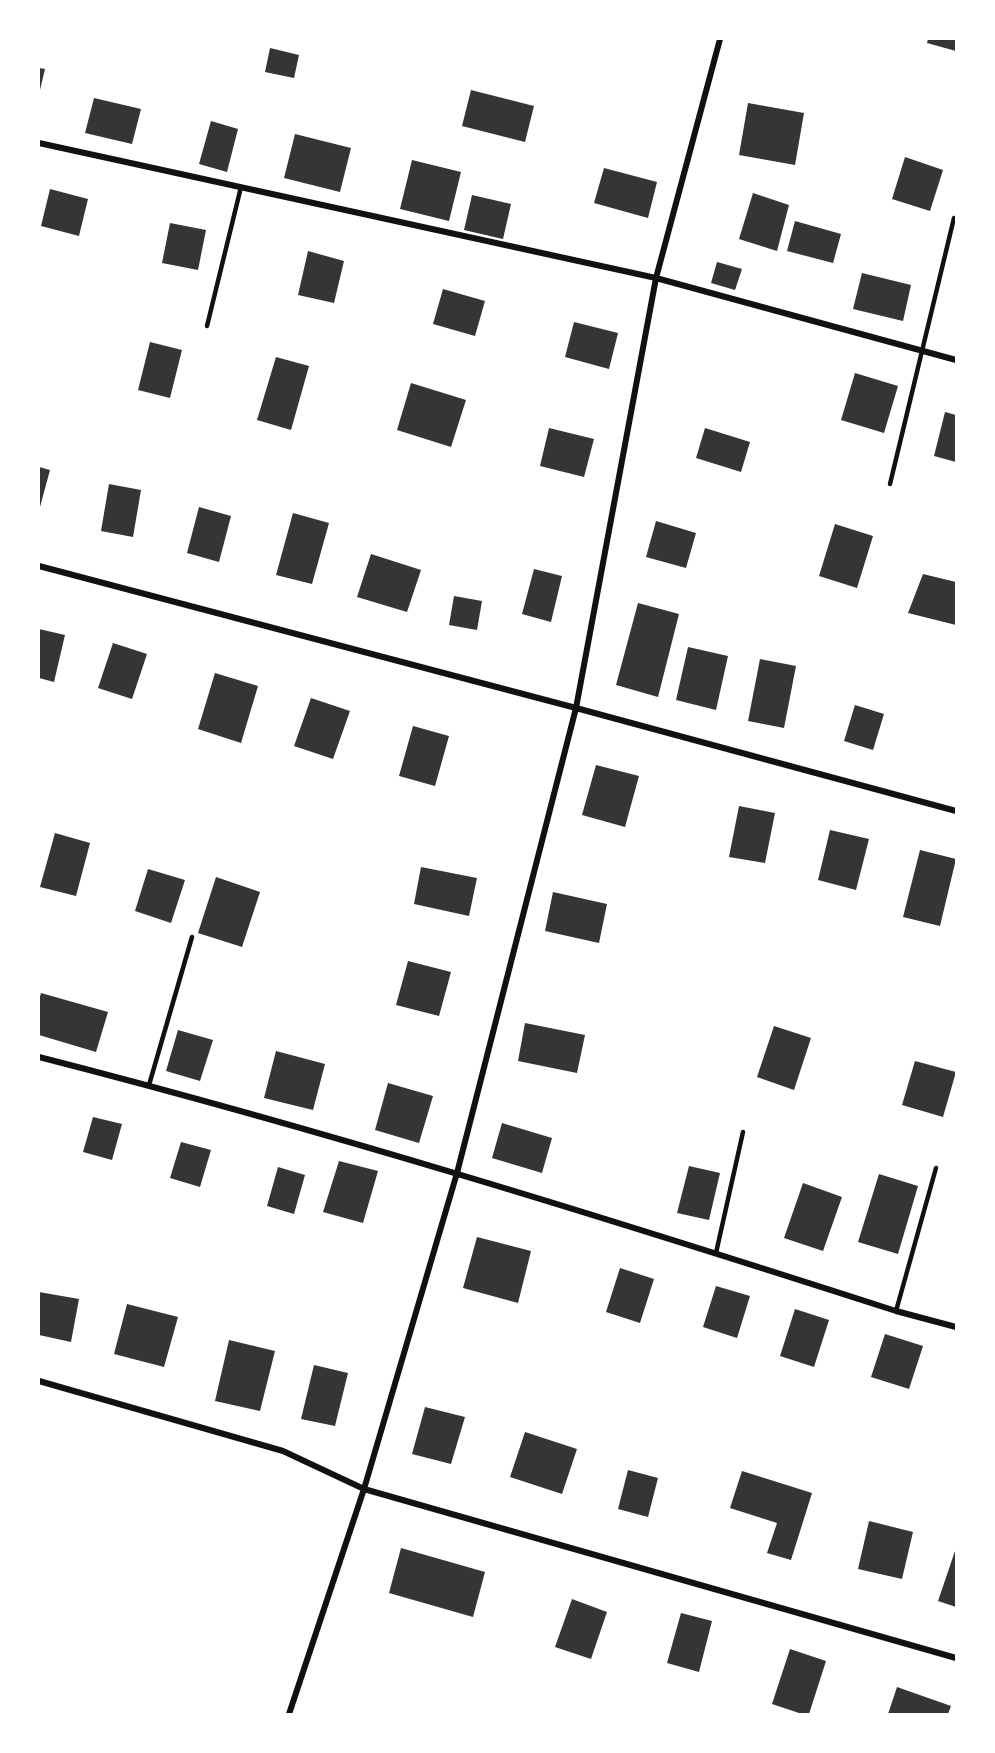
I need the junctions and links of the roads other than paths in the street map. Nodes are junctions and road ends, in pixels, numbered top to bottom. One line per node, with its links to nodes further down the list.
1 (720, 39): 5 (street)
2 (39, 143): 3 (street)
3 (241, 188): 5 (street); 6 (lane)
4 (954, 218): 7 (lane)
5 (656, 278): 7 (street); 11 (street)
6 (207, 326)
7 (922, 351): 8 (street); 9 (lane)
8 (956, 360)
9 (890, 484)
10 (39, 566): 11 (street)
11 (576, 708): 12 (street); 18 (street)
12 (956, 812)
13 (192, 937): 15 (lane)
14 (39, 1057): 15 (street)
15 (149, 1085): 18 (street)
16 (744, 1132): 19 (lane)
17 (936, 1168): 20 (lane)
18 (457, 1173): 19 (street); 23 (street)
19 (716, 1253): 20 (street)
20 (896, 1311): 21 (street)
21 (956, 1327)
22 (39, 1381): 23 (street)
23 (364, 1489): 24 (street); 25 (street)
24 (956, 1658)
25 (289, 1714)

